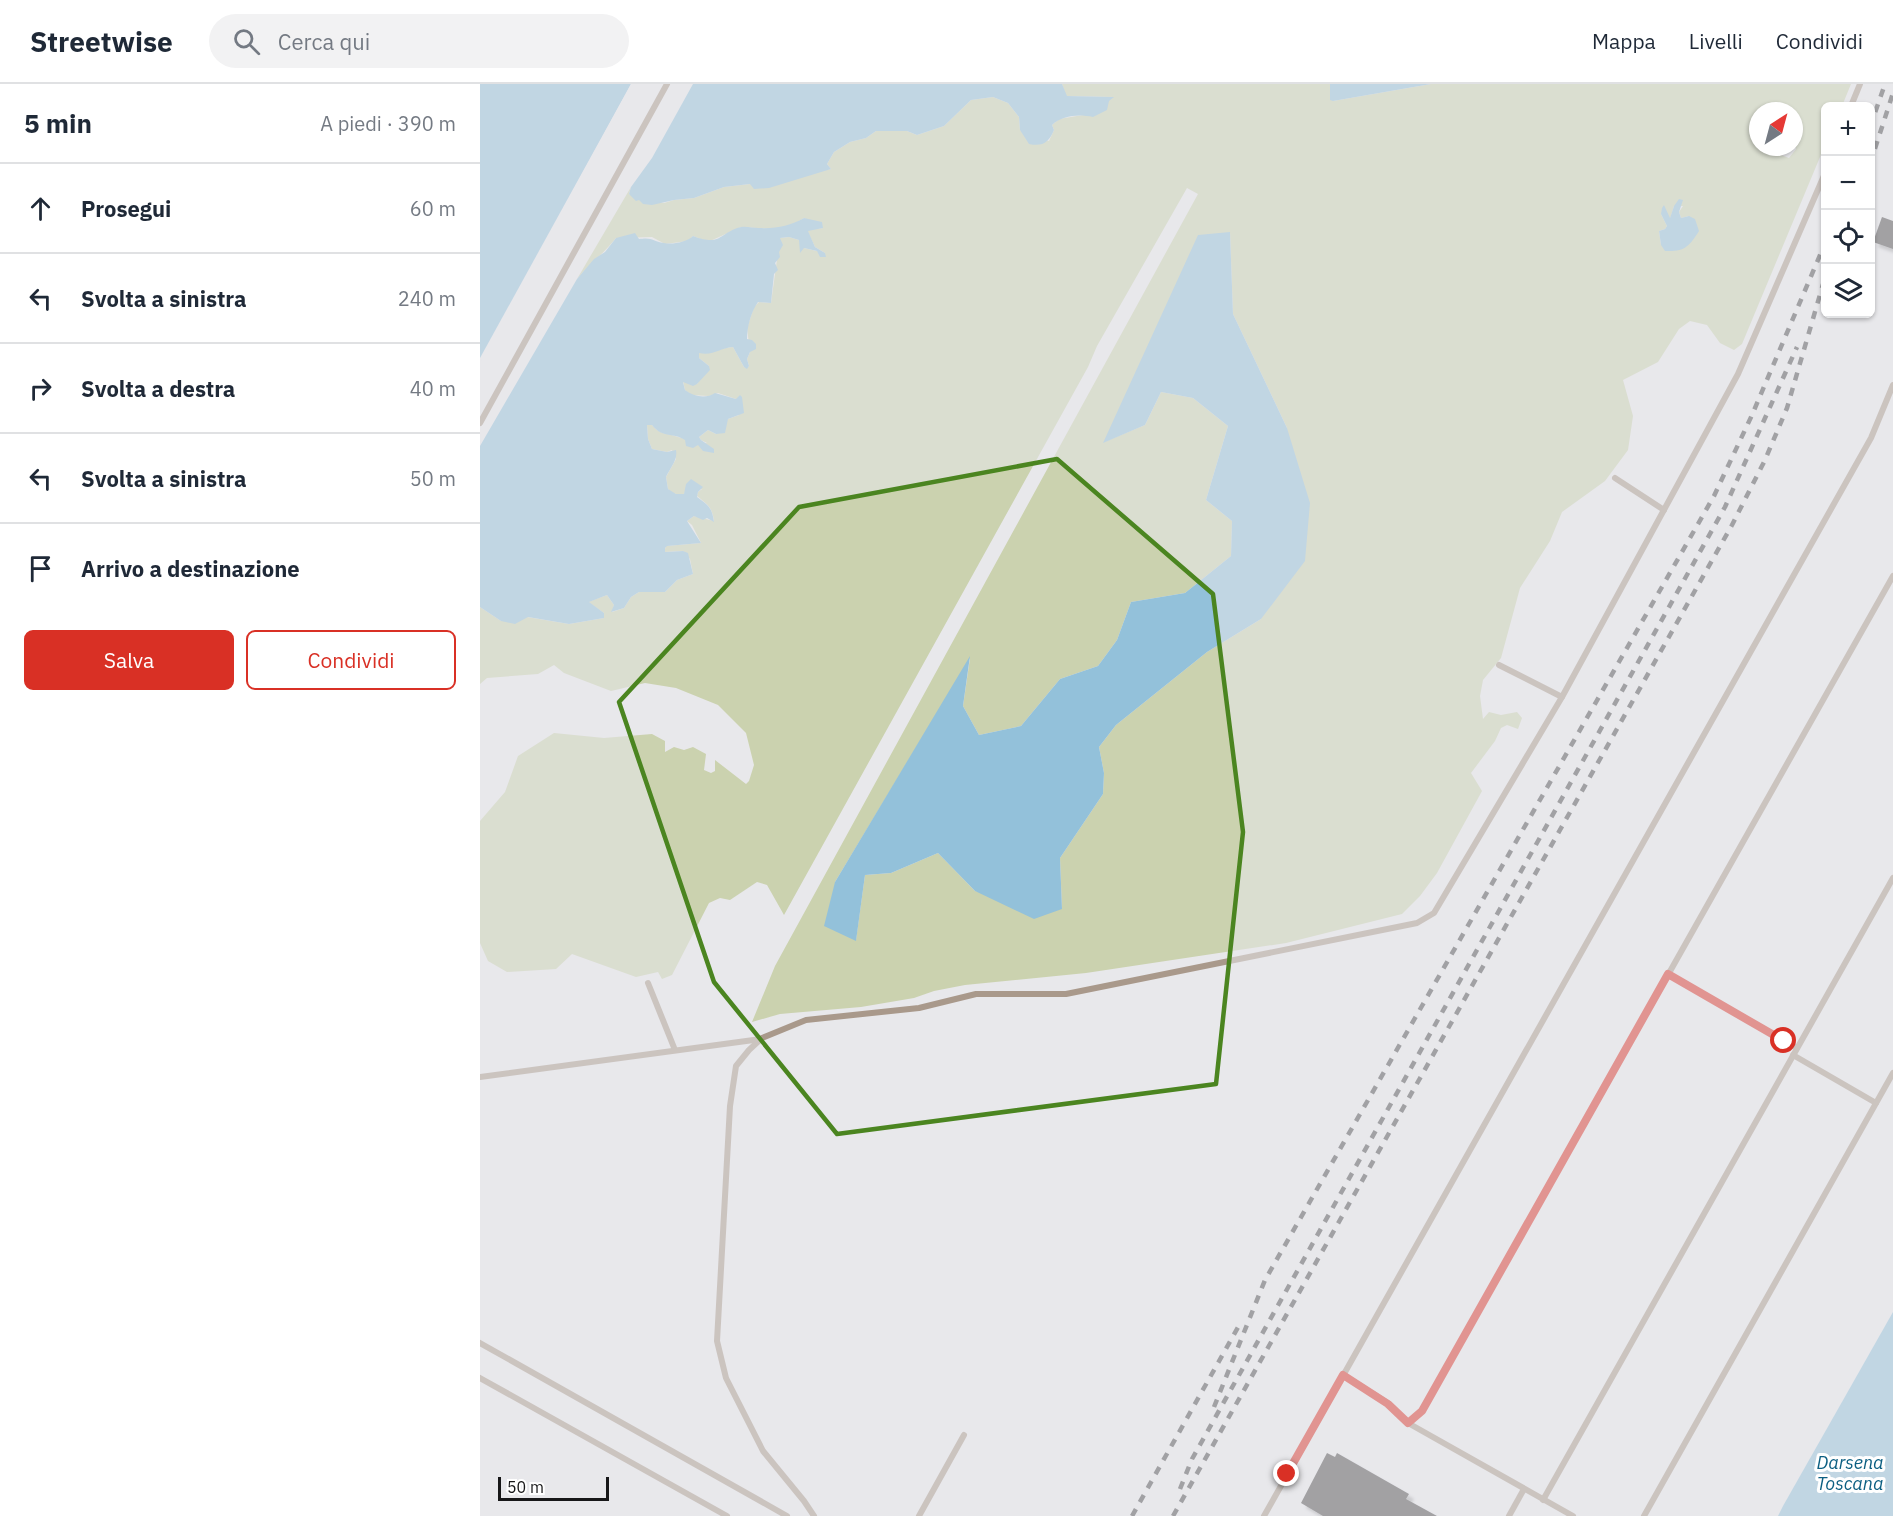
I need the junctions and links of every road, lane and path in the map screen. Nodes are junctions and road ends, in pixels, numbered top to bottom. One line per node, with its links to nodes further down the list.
1 (668, 84): 6 (lane)
2 (1860, 84): 3 (lane)
3 (1853, 102)
4 (1821, 183): 8 (lane)
5 (1893, 385): 23 (lane)
6 (480, 423)
7 (1615, 478): 8 (lane)
8 (1664, 510): 11 (lane)
9 (1893, 576): 13 (lane)
10 (1499, 665): 11 (lane)
11 (1562, 697): 15 (lane)
12 (1893, 878): 16 (lane)
13 (1668, 974): 16 (lane); 25 (lane)
14 (648, 984): 17 (lane)
15 (762, 1038): 17 (lane); 31 (lane)
16 (1797, 1048): 18 (lane)
17 (675, 1050): 20 (lane)
18 (1793, 1055): 21 (lane); 28 (lane)
19 (1893, 1073): 21 (lane)
20 (480, 1077)
21 (1876, 1103): 36 (lane)
22 (480, 1343): 30 (lane)
23 (1343, 1375): 25 (lane); 33 (lane)
24 (480, 1378): 29 (lane)
25 (1408, 1423): 27 (lane)
26 (964, 1435): 32 (lane)
27 (1524, 1489): 28 (lane); 34 (lane)
28 (1543, 1500): 35 (lane)
29 (727, 1516)
30 (787, 1516)
31 (814, 1516)
32 (919, 1516)
33 (1264, 1516)
34 (1509, 1516)
35 (1573, 1516)
36 (1644, 1516)

